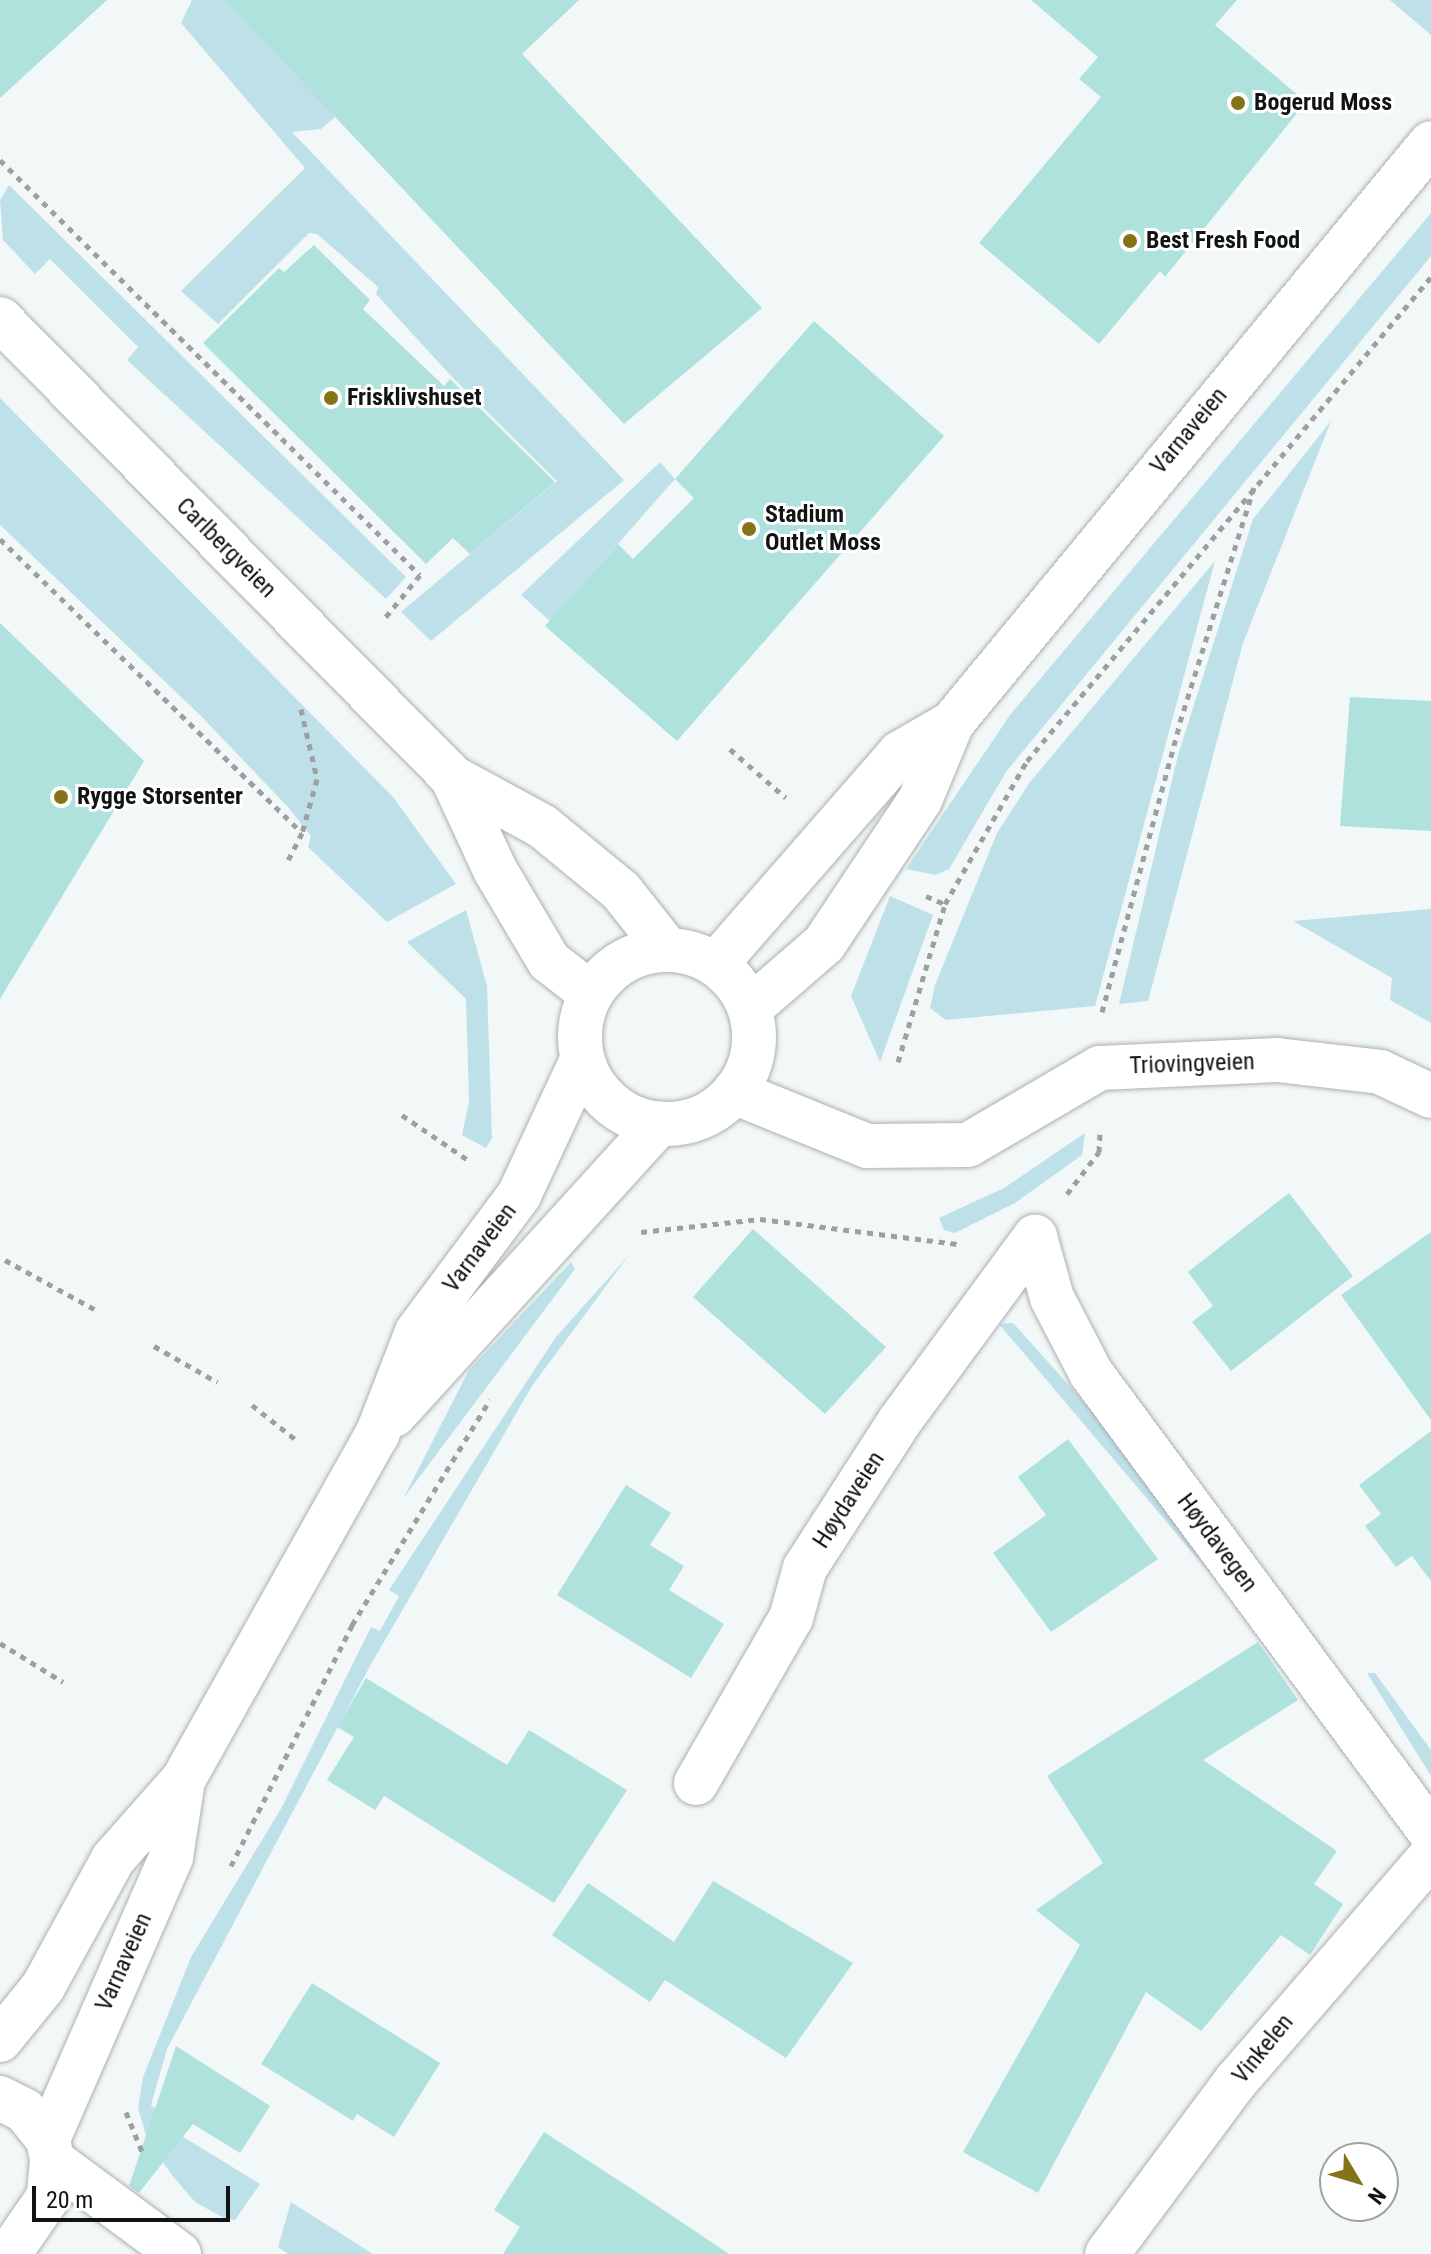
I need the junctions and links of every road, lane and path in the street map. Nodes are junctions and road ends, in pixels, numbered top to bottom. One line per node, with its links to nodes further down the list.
1 (1431, 143): 9 (street, Varnaveien)
2 (0, 160): 7 (path)
3 (1431, 277): 5 (path)
4 (0, 319): 11 (street, Carlbergveien)
5 (1254, 487): 19 (path); 21 (path)
6 (0, 539): 13 (path)
7 (384, 619)
8 (301, 699): 13 (path)
9 (952, 723): 16 (street, Varnaveien); 18 (street, Varnaveien)
10 (730, 749): 12 (path)
11 (452, 777): 15 (street, Carlbergveien); 17 (street, Carlbergveien)
12 (799, 810)
13 (302, 833): 14 (path)
14 (288, 861)
15 (667, 949): 16 (street); 17 (street)
16 (716, 964): 18 (street)
17 (590, 993): 20 (street)
18 (750, 1008): 22 (street)
19 (1101, 1020)
20 (582, 1060): 26 (street); 36 (street, Varnaveien)
21 (898, 1062)
22 (734, 1092): 23 (street, Triovingveien); 26 (street)
23 (1431, 1096)
24 (402, 1115): 27 (path)
25 (1099, 1120): 29 (path)
26 (659, 1124): 36 (street, Varnaveien)
27 (485, 1171)
28 (624, 1237): 29 (path)
29 (1035, 1237): 41 (street, Høydaveien); 42 (street, Høydavegen)
30 (5, 1260): 31 (path)
31 (94, 1309)
32 (154, 1346): 33 (path)
33 (217, 1382)
34 (496, 1392): 44 (path)
35 (252, 1405): 37 (path)
36 (377, 1435): 40 (street, Varnaveien)
37 (295, 1439)
38 (0, 1643): 39 (path)
39 (63, 1682)
40 (183, 1780): 45 (street, Varnaveien); 48 (street, Varnaveien)
41 (696, 1783)
42 (1431, 1833)
43 (1431, 1856): 52 (street, Vinkelen)
44 (225, 1877)
45 (0, 2040)
46 (0, 2098): 48 (street)
47 (125, 2102): 49 (path)
48 (50, 2150): 50 (street, Varnaveien); 51 (street)
49 (152, 2167)
50 (9, 2254)
51 (179, 2254)
52 (1107, 2254)

